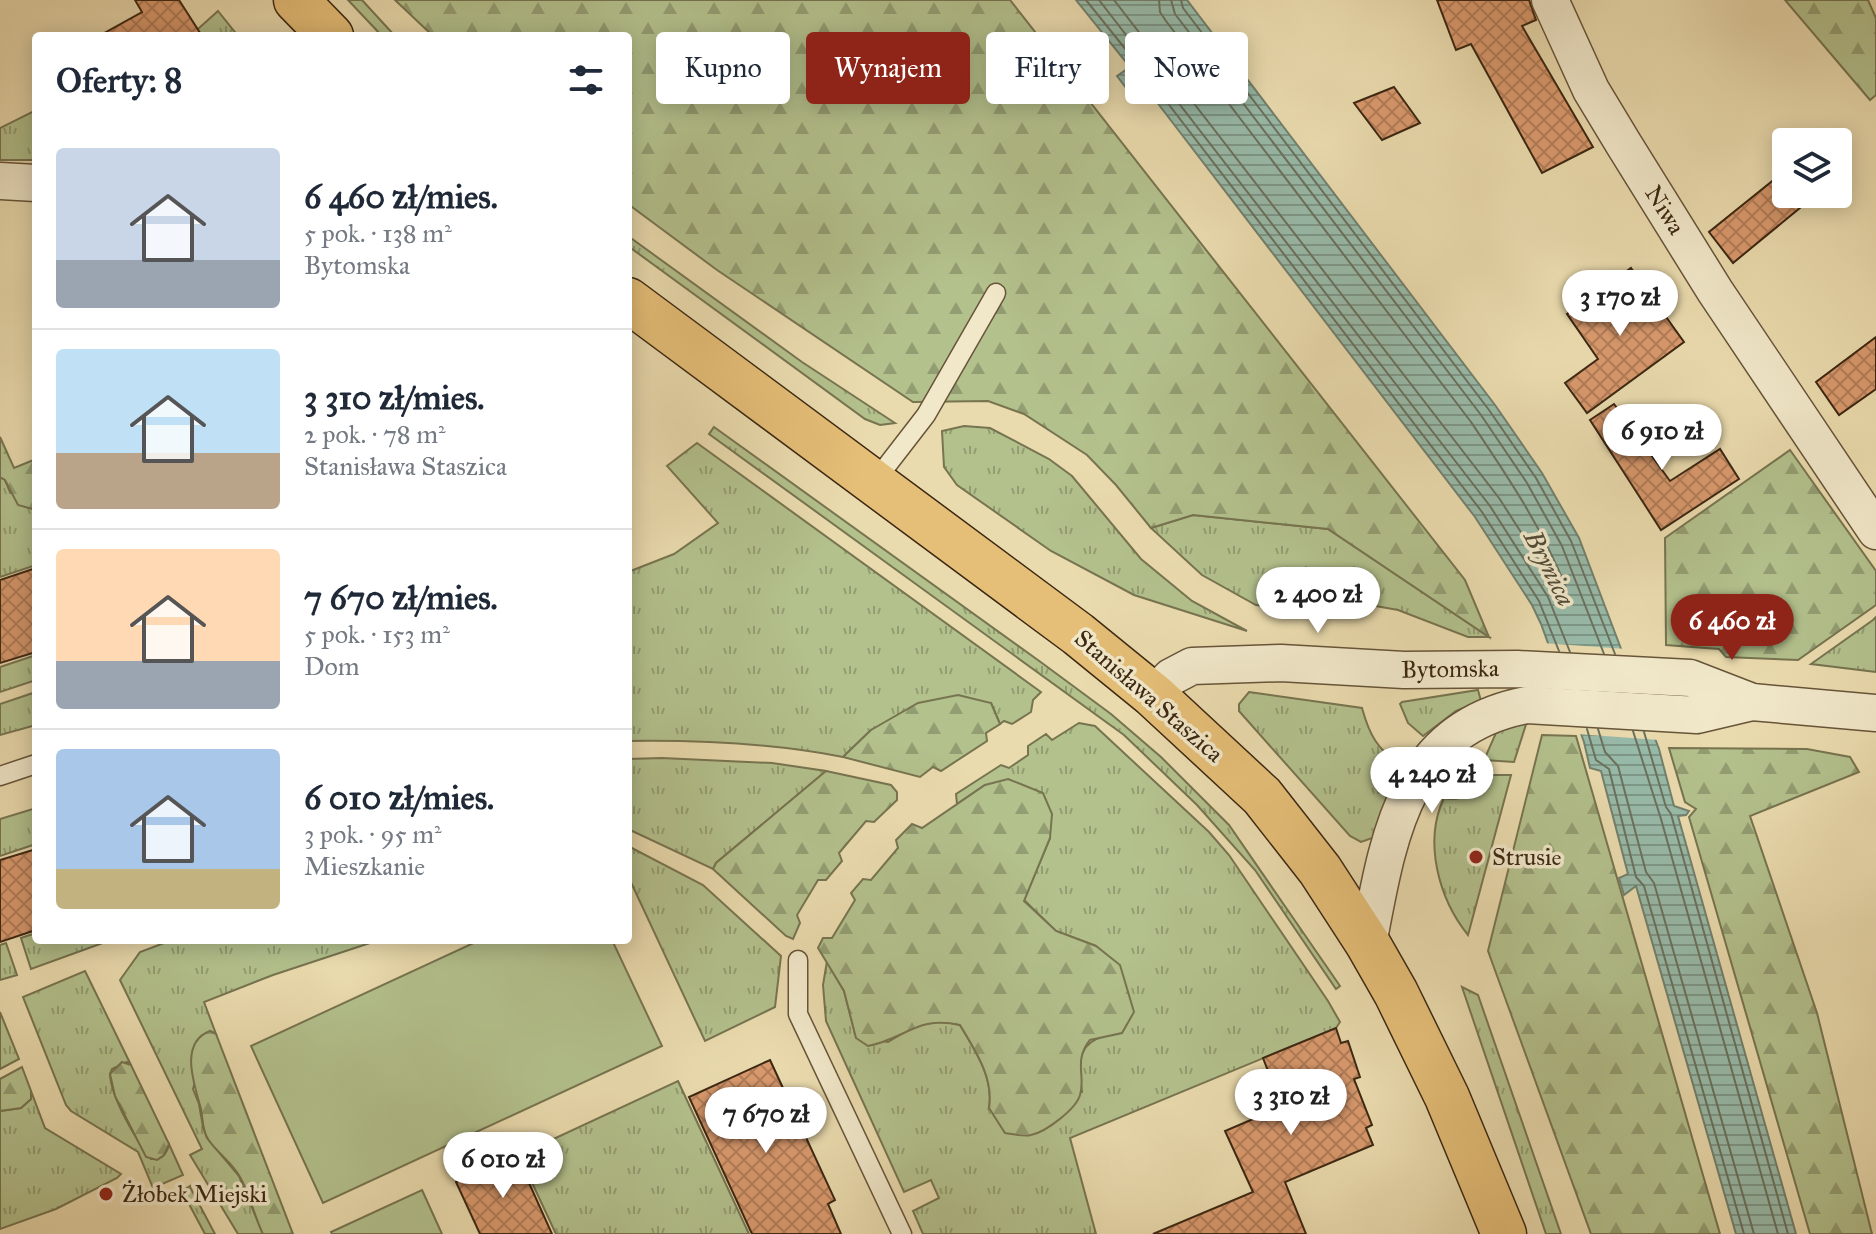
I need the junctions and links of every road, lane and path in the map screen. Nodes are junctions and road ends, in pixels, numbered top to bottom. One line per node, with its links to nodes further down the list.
1 (296, 0): 3 (main road)
2 (1550, 0): 9 (street, Niwa)
3 (327, 32)
4 (0, 181): 5 (street)
5 (32, 183)
6 (996, 293): 8 (lane)
7 (632, 303): 8 (main road, Stanisława Staszica)
8 (875, 481): 10 (main road, Stanisława Staszica)
9 (1876, 531)
10 (1153, 695): 11 (street, Bytomska); 15 (main road, Stanisława Staszica)
11 (1752, 702): 12 (street, Bytomska); 15 (street, Bytomska)
12 (1876, 713)
13 (32, 765): 14 (lane)
14 (0, 776)
15 (1368, 944): 18 (main road, Stanisława Staszica)
16 (798, 960): 17 (lane)
17 (902, 1234)
18 (1504, 1234)

